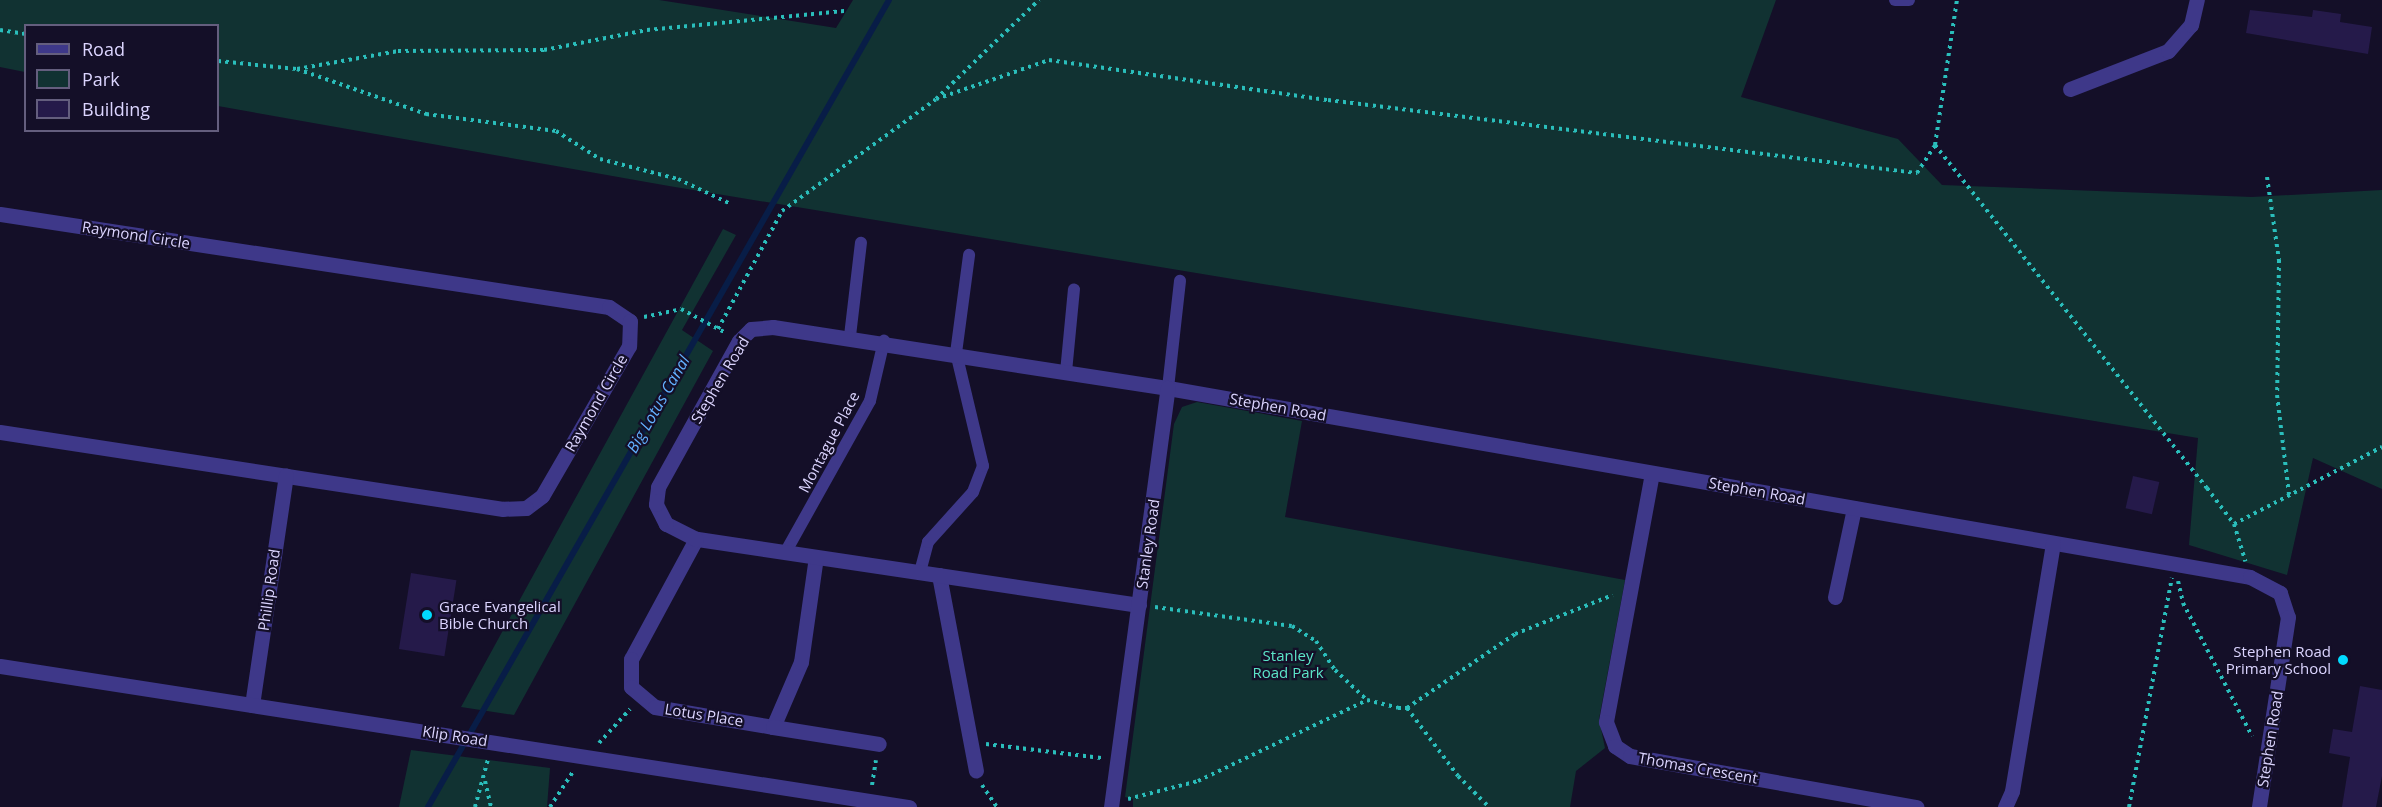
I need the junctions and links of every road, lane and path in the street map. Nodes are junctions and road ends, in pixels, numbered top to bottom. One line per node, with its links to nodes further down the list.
1 (1039, 0): 12 (path)
2 (1895, 0): 3 (lane)
3 (1909, 0)
4 (1957, 0): 13 (path)
5 (2197, 0): 11 (street)
6 (846, 11): 10 (path)
7 (0, 30): 8 (path)
8 (24, 34)
9 (219, 60): 10 (path)
10 (297, 69): 15 (path)
11 (2070, 89)
12 (936, 99): 13 (path); 21 (path)
13 (1935, 145): 33 (path)
14 (2267, 177): 31 (path)
15 (731, 204)
16 (0, 214): 30 (street, Raymond Circle)
17 (861, 243): 22 (lane)
18 (969, 255): 24 (lane)
19 (1180, 281): 26 (lane, Stanley Road)
20 (1074, 289): 25 (lane)
21 (640, 318)
22 (850, 336): 23 (street, Stephen Road); 34 (street, Stephen Road)
23 (884, 341): 24 (street, Stephen Road); 36 (lane, Montague Place)
24 (956, 353): 25 (street, Stephen Road); 39 (lane)
25 (1066, 372): 26 (street, Stephen Road)
26 (1168, 388): 29 (street, Stephen Road); 44 (street, Stanley Road)
27 (0, 432): 30 (street, Raymond Circle)
28 (2382, 447): 31 (path)
29 (1652, 473): 32 (street, Stephen Road); 68 (street, Thomas Crescent)
30 (286, 476): 48 (street, Phillip Road)
31 (2289, 494): 33 (path)
32 (1854, 508): 35 (street, Stephen Road); 43 (street)
33 (2234, 524): 41 (path)
34 (696, 539): 36 (street, Stephen Road); 46 (street)
35 (2053, 543): 38 (street, Stephen Road); 69 (street)
36 (785, 553): 37 (street, Stephen Road)
37 (816, 557): 39 (street, Stephen Road); 50 (street)
38 (2175, 564): 41 (street, Stephen Road); 56 (path); 70 (path)
39 (920, 572): 40 (street, Stephen Road)
40 (939, 575): 44 (street, Stephen Road); 52 (street)
41 (2250, 577): 56 (street, Stephen Road)
42 (1618, 593): 49 (path)
43 (1835, 597)
44 (1147, 606): 47 (path); 55 (street, Stanley Road)
45 (0, 666): 48 (street, Klip Road)
46 (638, 698): 50 (street, Lotus Place); 54 (path)
47 (1367, 700): 49 (path); 59 (path)
48 (252, 705): 51 (street, Klip Road)
49 (1407, 708): 67 (path)
50 (773, 727): 53 (street, Lotus Place)
51 (489, 741): 54 (street, Klip Road); 58 (path)
52 (970, 743): 55 (path); 57 (street)
53 (879, 744): 60 (path)
54 (584, 756): 60 (street, Klip Road); 63 (path)
55 (1119, 761): 66 (street, Stanley Road)
56 (2266, 764): 71 (street, Stephen Road)
57 (976, 771): 65 (path)
58 (485, 781): 61 (path); 62 (path)
59 (1126, 800)
60 (869, 801): 64 (street, Klip Road)
61 (475, 807)
62 (491, 807)
63 (549, 807)
64 (909, 807)
65 (997, 807)
66 (1112, 807)
67 (1489, 807)
68 (1917, 807)
69 (2005, 807)
70 (2129, 807)
71 (2259, 807)

